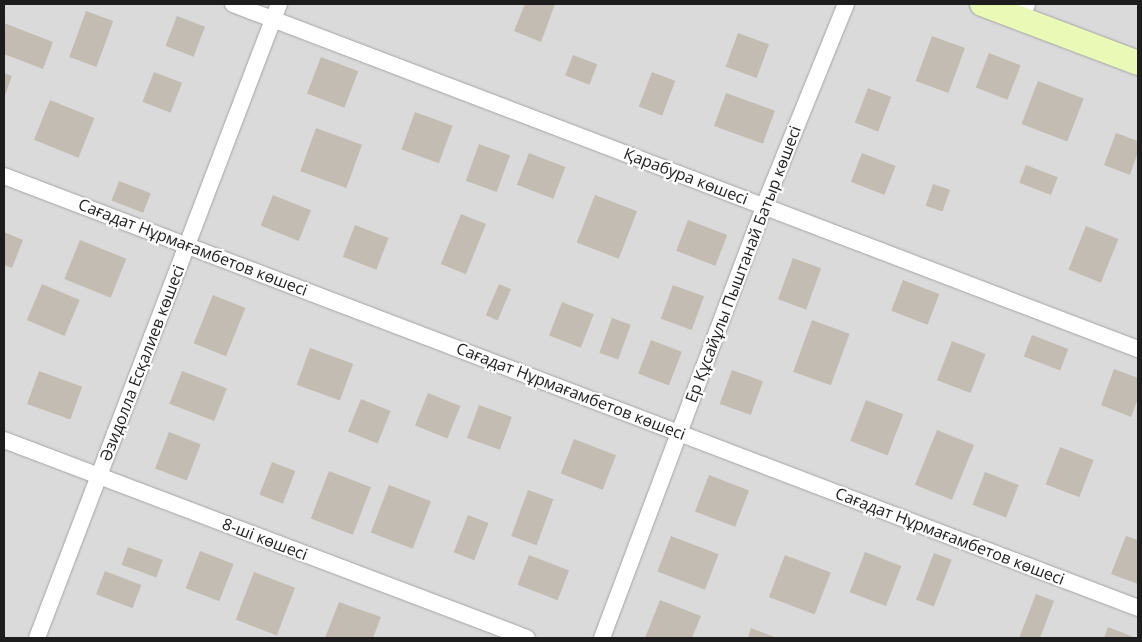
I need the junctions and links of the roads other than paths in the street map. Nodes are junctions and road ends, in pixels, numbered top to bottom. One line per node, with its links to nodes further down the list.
1 (233, 4): 4 (street, Қарабура көшесі)
2 (846, 4): 8 (street, Ер Құсайұлы Пыштанай Батыр көшесі)
3 (982, 4): 5 (street)
4 (276, 11): 8 (street, Қарабура көшесі); 9 (street, Әзидолла Есқалиев көшесі)
5 (1024, 11): 6 (street)
6 (1138, 63)
7 (4, 176): 9 (street, Сағадат Нұрмағамбетов көшесі)
8 (764, 206): 10 (street, Қарабура көшесі); 11 (street, Ер Құсайұлы Пыштанай Батыр көшесі)
9 (187, 244): 11 (street, Сағадат Нұрмағамбетов көшесі); 13 (street, Әзидолла Есқалиев көшесі)
10 (1138, 349)
11 (679, 432): 14 (street, Сағадат Нұрмағамбетов көшесі); 17 (street, Ер Құсайұлы Пыштанай Батыр көшесі)
12 (4, 440): 13 (street, 8-шi көшесi)
13 (99, 476): 15 (street, Әзидолла Есқалиев көшесі); 16 (street, 8-шi көшесi)
14 (1138, 608)
15 (37, 638)
16 (527, 638)
17 (602, 638)

